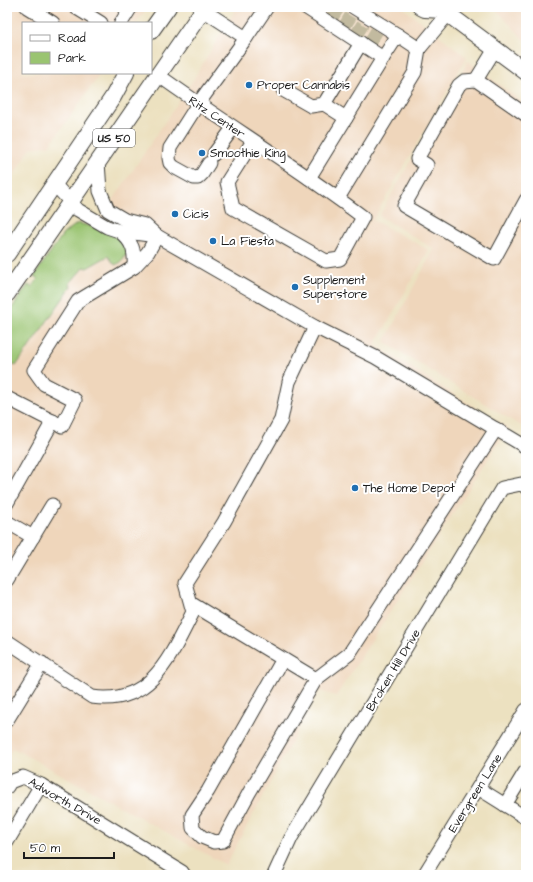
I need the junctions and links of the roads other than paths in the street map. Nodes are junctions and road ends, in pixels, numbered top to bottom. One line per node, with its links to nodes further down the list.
1 (26, 7): 11 (street)
2 (75, 7): 12 (street)
3 (131, 7): 13 (street)
4 (168, 7): 14 (main road)
5 (267, 7): 16 (street)
6 (421, 7): 10 (main road)
7 (204, 8): 16 (street); 23 (main road, US 50)
8 (310, 9): 17 (street)
9 (354, 9): 15 (street)
10 (445, 11): 18 (street); 19 (main road)
11 (51, 22)
12 (99, 22)
13 (122, 22)
14 (152, 30)
15 (398, 35): 18 (street); 20 (street)
16 (246, 38): 26 (street)
17 (361, 41): 20 (street); 27 (street)
18 (418, 49): 35 (street)
19 (495, 49): 21 (main road); 24 (street)
20 (383, 58): 29 (street)
21 (526, 72)
22 (125, 74): 34 (main road, US 50)
23 (158, 75): 26 (street, Ritz Center); 32 (main road, US 50)
24 (476, 80): 28 (street); 36 (street)
25 (283, 90): 27 (street)
26 (198, 104): 30 (street, Ritz Center); 30 (street)
27 (324, 104): 29 (street)
28 (526, 115)
29 (346, 118): 33 (street)
30 (233, 128): 31 (street, Ritz Center)
31 (253, 141): 33 (street, Ritz Center); 35 (street, Ritz Center)
32 (98, 162): 37 (main road, US 50); 39 (street)
33 (309, 178): 35 (street, Ritz Center)
34 (54, 184): 37 (street); 40 (main road, US 50)
35 (338, 198)
36 (526, 200)
37 (71, 202): 38 (street); 42 (main road, US 50)
38 (120, 231): 39 (street); 41 (street)
39 (157, 236): 41 (street); 43 (street)
40 (7, 254)
41 (134, 267): 45 (street)
42 (7, 294)
43 (315, 327): 46 (street); 54 (street)
44 (7, 398): 45 (street)
45 (53, 421): 49 (street)
46 (496, 429): 47 (street); 58 (street)
47 (526, 447)
48 (526, 487): 69 (street, Broken Hill Drive)
49 (7, 503)
50 (52, 505): 52 (street)
51 (7, 522): 52 (street)
52 (33, 537): 53 (street)
53 (7, 580)
54 (192, 604): 56 (street); 57 (street)
55 (7, 641): 57 (street)
56 (283, 659): 58 (street); 58 (street)
57 (42, 663): 60 (street)
58 (316, 679)
59 (526, 710): 64 (street, Evergreen Lane)
60 (7, 720)
61 (525, 772): 65 (street)
62 (41, 785): 63 (street, Adworth Drive); 67 (street); 68 (street, Adworth Drive)
63 (7, 787)
64 (478, 788): 65 (street); 70 (street, Evergreen Lane)
65 (505, 805): 66 (street)
66 (526, 818)
67 (7, 842)
68 (184, 875)
69 (274, 875)
70 (424, 875)

